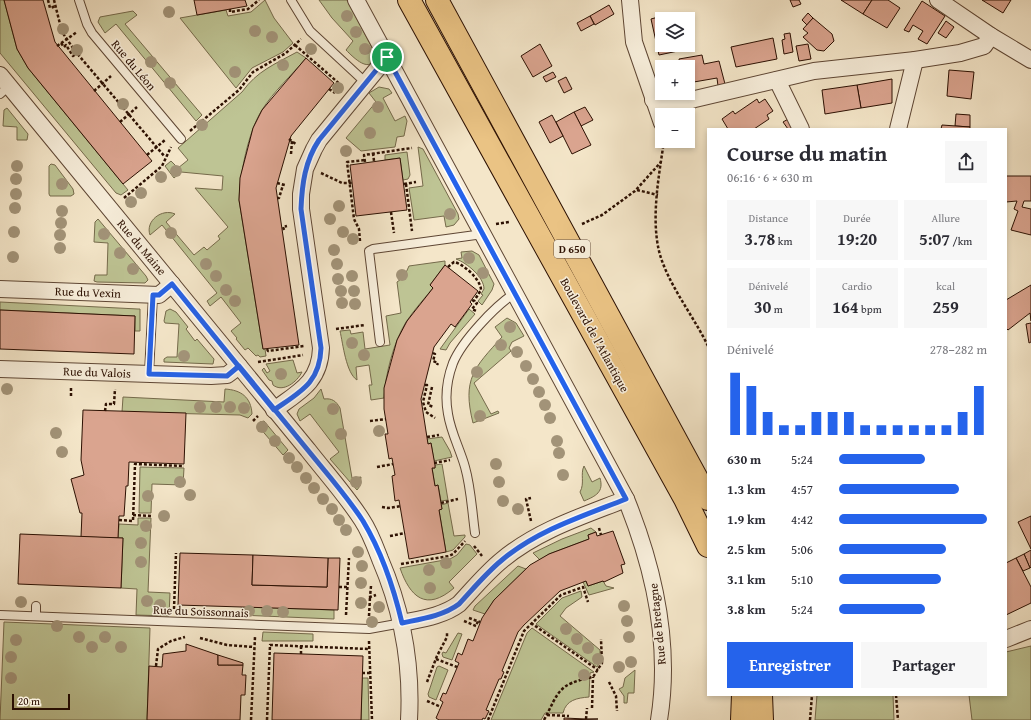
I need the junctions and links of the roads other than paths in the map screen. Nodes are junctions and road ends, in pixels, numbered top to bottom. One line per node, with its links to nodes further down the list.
1 (79, 0): 19 (lane, Rue du Léon)
2 (291, 0): 13 (lane)
3 (356, 0): 9 (street, Rue de Bretagne)
4 (409, 0): 33 (main road, Boulevard de l'Atlantique / D 650)
5 (437, 0): 30 (main road, Boulevard de l'Atlantique / D 650)
6 (630, 0): 15 (street)
7 (938, 0): 8 (street)
8 (991, 36): 10 (street); 11 (street)
9 (387, 57): 13 (street); 20 (street, Rue de Bretagne)
10 (915, 60): 12 (street); 18 (street)
11 (1031, 60)
12 (777, 80): 15 (street); 17 (street)
13 (365, 82): 29 (street)
14 (3, 85): 21 (street, Rue du Maine)
15 (653, 100): 16 (street)
16 (656, 108)
17 (801, 128)
18 (898, 128)
19 (181, 139)
20 (483, 234): 23 (street, Rue de Bretagne); 25 (lane)
21 (172, 284): 24 (street); 26 (street, Rue du Maine)
22 (0, 289): 24 (street, Rue du Vexin)
23 (515, 293): 31 (street, Rue de Bretagne); 32 (lane)
24 (153, 295): 28 (lane)
25 (380, 342)
26 (246, 366): 28 (street, Rue du Valois); 29 (street, Rue du Maine)
27 (0, 368): 28 (street, Rue du Valois)
28 (149, 374)
29 (274, 410): 37 (street, Rue du Maine)
30 (707, 497)
31 (626, 499): 37 (street); 43 (street, Rue de Bretagne)
32 (476, 533)
33 (707, 544)
34 (36, 606): 36 (lane)
35 (0, 615): 36 (lane, Rue du Soissonnais)
36 (36, 616): 37 (lane, Rue du Soissonnais)
37 (402, 623): 42 (street, Rue du Maine)
38 (1031, 629): 39 (street)
39 (1007, 639)
40 (743, 696): 44 (main road)
41 (761, 696): 45 (main road)
42 (409, 720)
43 (659, 720)
44 (742, 720)
45 (762, 720)

